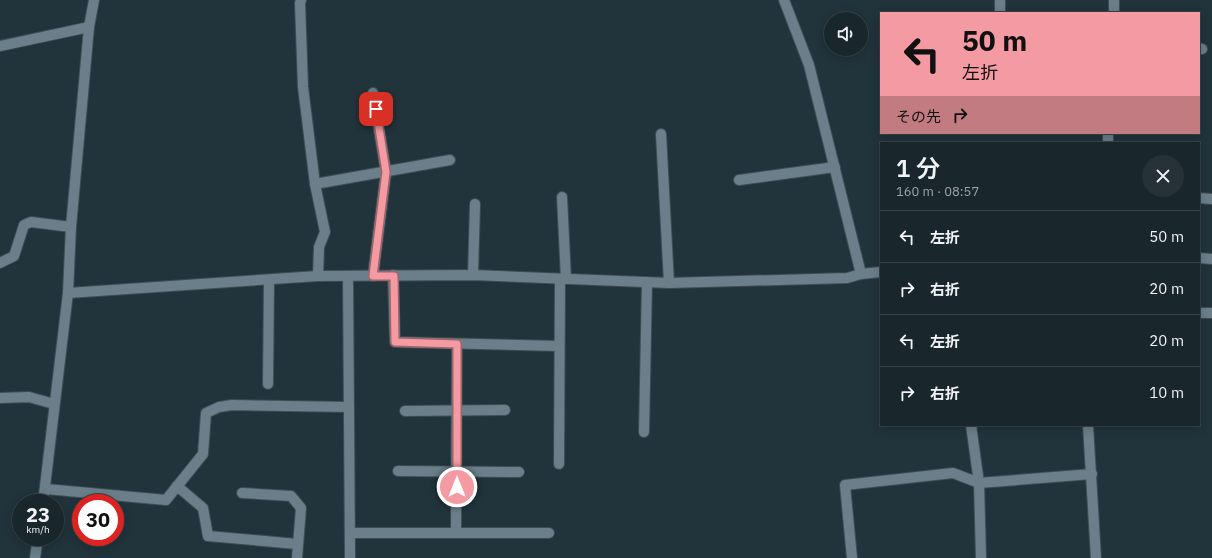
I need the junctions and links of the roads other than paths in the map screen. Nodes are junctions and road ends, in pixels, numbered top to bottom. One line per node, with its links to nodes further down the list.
1 (94, 0): 8 (street)
2 (301, 0): 16 (street)
3 (784, 0): 13 (street)
4 (1000, 0): 6 (street)
5 (1114, 0): 7 (street)
6 (1000, 12)
7 (1114, 12)
8 (89, 27): 9 (street); 21 (street)
9 (0, 46)
10 (373, 93): 14 (street)
11 (661, 134): 35 (street)
12 (450, 160): 14 (street)
13 (835, 167): 15 (street); 26 (street)
14 (386, 172): 16 (street); 30 (street)
15 (739, 180)
16 (315, 184): 28 (street)
17 (562, 197): 32 (street)
18 (1200, 198): 19 (street)
19 (1212, 199)
20 (475, 204): 27 (street)
21 (71, 227): 24 (street); 36 (street)
22 (1200, 258): 23 (street)
23 (1212, 259)
24 (0, 263)
25 (880, 272): 26 (street)
26 (861, 274): 35 (street)
27 (472, 275): 31 (street); 32 (street)
28 (318, 276): 29 (street); 33 (street)
29 (348, 276): 30 (street); 44 (street)
30 (373, 276): 31 (street)
31 (394, 276): 39 (street)
32 (563, 279): 34 (street); 40 (street)
33 (269, 280): 36 (street); 41 (street)
34 (647, 282): 35 (street); 50 (street)
35 (668, 283)
36 (68, 293): 43 (street)
37 (1200, 313): 38 (street)
38 (1212, 313)
39 (457, 344): 40 (street); 47 (street)
40 (559, 346): 51 (street)
41 (268, 384)
42 (0, 398): 43 (street)
43 (54, 404): 58 (street)
44 (349, 407): 57 (street); 61 (street)
45 (505, 410): 47 (street)
46 (405, 411): 47 (street)
47 (457, 411): 53 (street)
48 (971, 426): 56 (street)
49 (1088, 426): 55 (street)
50 (644, 432)
51 (558, 464)
52 (398, 471): 53 (street)
53 (457, 472): 54 (street); 62 (street)
54 (519, 472)
55 (1092, 474): 56 (street); 71 (street)
56 (979, 483): 69 (street); 70 (street)
57 (177, 486): 58 (street); 64 (street)
58 (46, 489): 60 (street)
59 (242, 493): 64 (street)
60 (45, 494)
61 (350, 533): 62 (street); 68 (street)
62 (456, 533): 63 (street)
63 (550, 533)
64 (298, 544): 67 (street)
65 (36, 546): 66 (street)
66 (34, 558)
67 (297, 558)
68 (350, 558)
69 (852, 558)
70 (980, 558)
71 (1096, 558)

